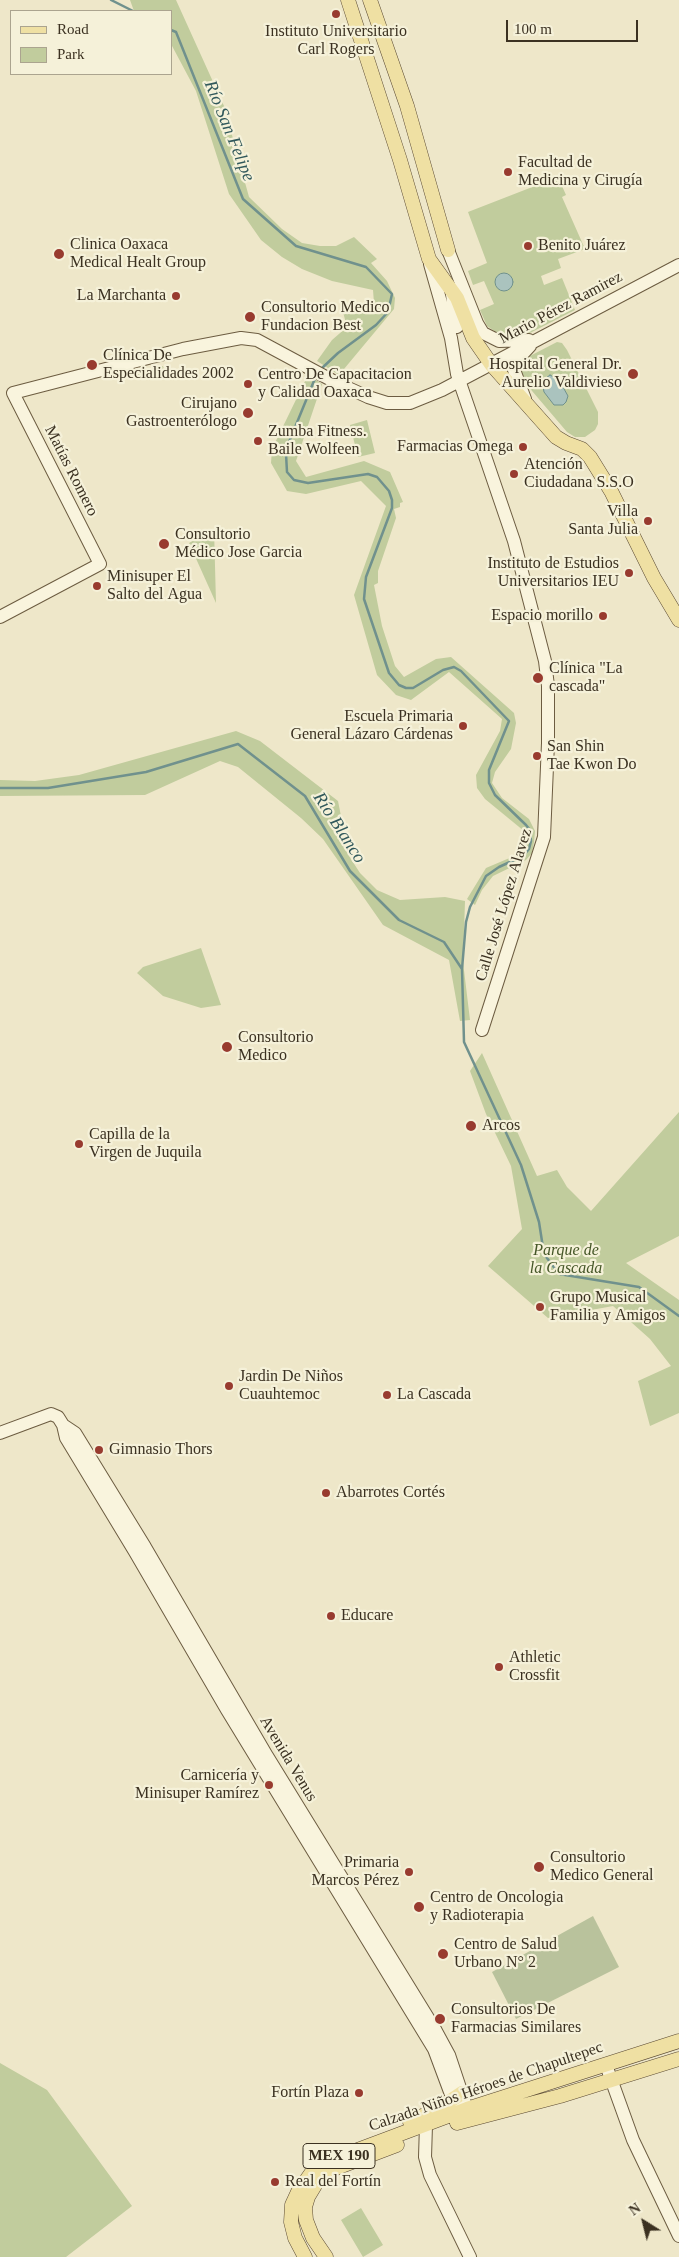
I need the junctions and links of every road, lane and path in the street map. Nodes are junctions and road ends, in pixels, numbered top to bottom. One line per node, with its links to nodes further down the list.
1 (348, 0): 4 (main road)
2 (370, 0): 3 (main road)
3 (448, 250): 6 (main road); 7 (main road)
4 (429, 259): 6 (main road); 9 (main road)
5 (679, 265): 7 (main road, Mario Pérez Ramirez)
6 (451, 287): 8 (main road); 9 (main road)
7 (537, 339): 8 (main road, Mario Pérez Ramirez); 11 (main road)
8 (491, 364): 9 (main road, Mario Pérez Ramirez); 11 (main road)
9 (459, 380): 10 (main road, Mario Pérez Ramirez); 14 (main road, Calle José López Alavez)
10 (13, 393): 12 (main road, Matías Romero)
11 (527, 405): 13 (main road)
12 (0, 617)
13 (679, 620)
14 (482, 1030)
15 (0, 1433): 20 (main road, Avenida Venus)
16 (679, 2041): 18 (main road, Calzada Niños Héroes de Chapultepec / MEX 190)
17 (679, 2059): 19 (main road, Calzada Niños Héroes de Chapultepec / MEX 190)
18 (606, 2065): 19 (main road); 20 (main road, Calzada Niños Héroes de Chapultepec / MEX 190)
19 (610, 2081): 20 (main road, Calzada Niños Héroes de Chapultepec / MEX 190); 24 (main road)
20 (461, 2109): 21 (main road, Calzada Niños Héroes de Chapultepec / MEX 190); 22 (main road)
21 (425, 2130): 22 (main road, Calzada Niños Héroes de Chapultepec / MEX 190); 23 (main road, Calzada Niños Héroes de Chapultepec / MEX 190); 27 (main road)
22 (292, 2205): 23 (main road); 25 (main road)
23 (306, 2220): 26 (main road)
24 (679, 2236)
25 (306, 2257)
26 (326, 2257)
27 (470, 2257)

